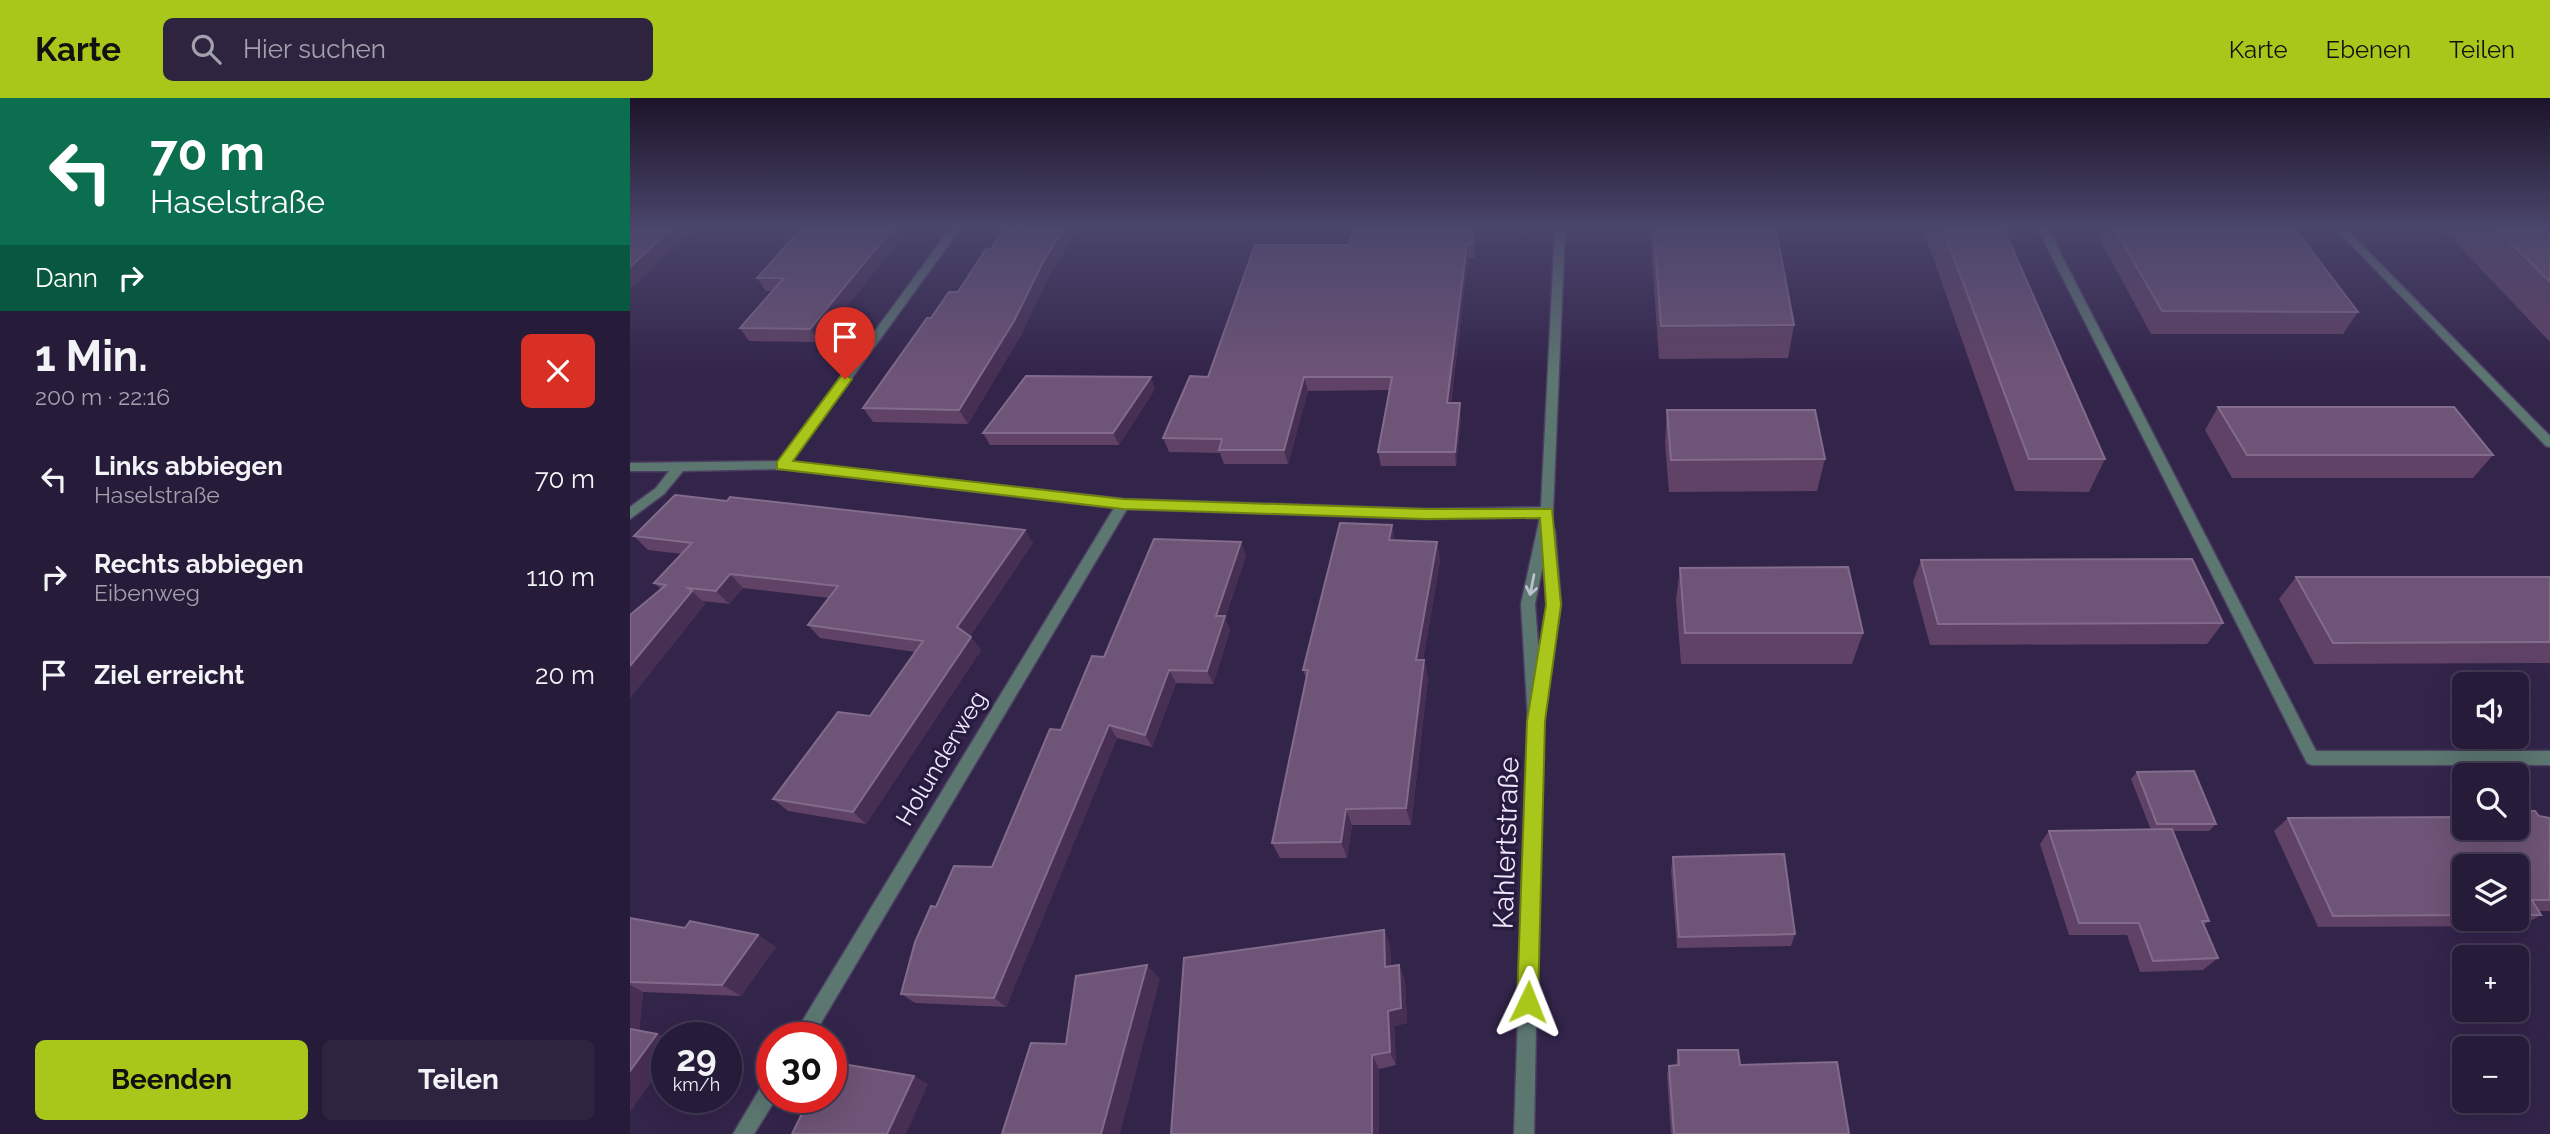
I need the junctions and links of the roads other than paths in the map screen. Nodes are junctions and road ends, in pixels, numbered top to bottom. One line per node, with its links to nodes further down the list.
1 (920, 277): 6 (street)
2 (1558, 277): 11 (street, Kahlertstraße)
3 (2068, 277): 13 (street)
4 (2388, 277): 5 (street)
5 (2550, 443)
6 (782, 465): 8 (street); 9 (street)
7 (630, 467): 8 (street)
8 (679, 467): 10 (street)
9 (1123, 504): 11 (street); 14 (street, Holunderweg)
10 (630, 514)
11 (1547, 516): 12 (street, Kahlertstraße); 12 (street, Kahlertstraße, one-way to 12)
12 (1536, 721): 17 (street, Kahlertstraße)
13 (2550, 758)
14 (812, 1022)
15 (756, 1113): 16 (street)
16 (743, 1134)
17 (1524, 1134)

